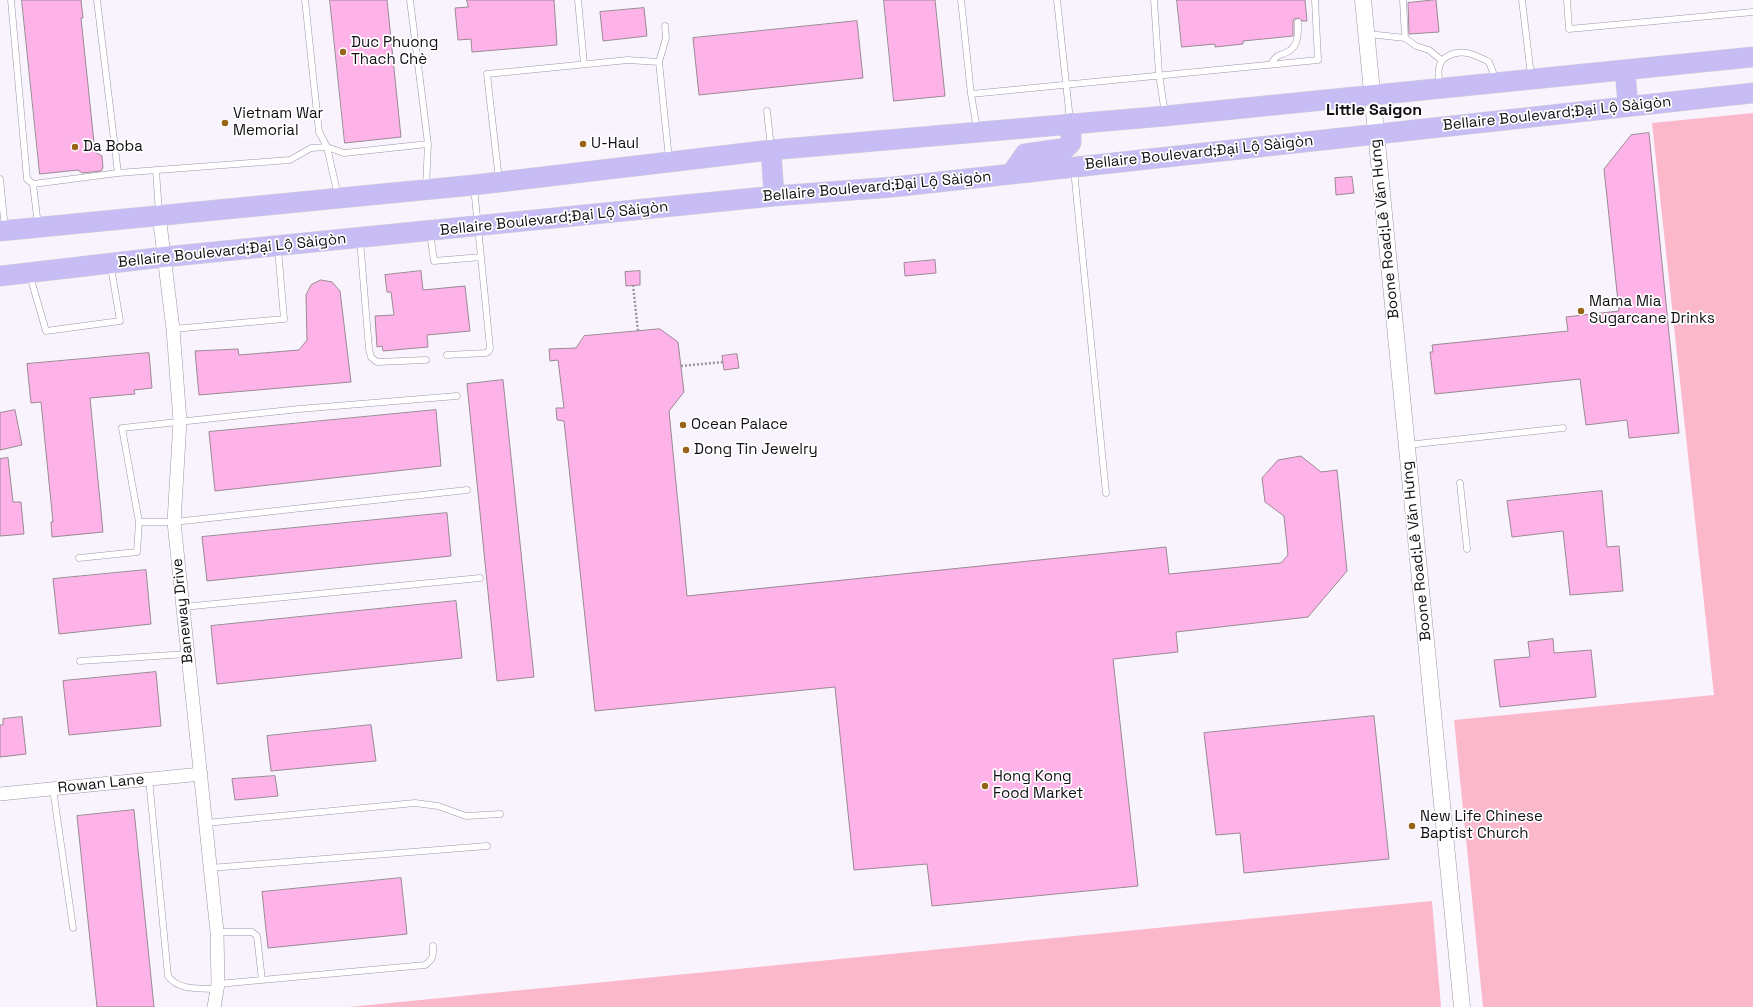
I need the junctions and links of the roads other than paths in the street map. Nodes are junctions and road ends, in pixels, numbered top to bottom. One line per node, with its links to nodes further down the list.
1 (11, 0): 50 (lane)
2 (97, 0): 45 (lane)
3 (305, 0): 40 (lane)
4 (410, 0): 39 (lane)
5 (578, 0): 22 (lane)
6 (961, 0): 31 (lane)
7 (1057, 0): 28 (lane)
8 (1154, 0): 25 (lane)
9 (1315, 0): 23 (lane)
10 (1362, 0): 17 (street, Boone Road;Lê Văn Hưng)
11 (1402, 0): 18 (lane)
12 (1522, 0): 26 (lane)
13 (1567, 0): 14 (lane)
14 (1753, 12)
15 (1298, 22): 23 (lane)
16 (665, 26): 21 (lane)
17 (1366, 34): 18 (lane); 32 (street, Boone Road;Lê Văn Hưng)
18 (1404, 38): 20 (lane)
19 (1753, 57): 24 (main road)
20 (1441, 60): 27 (lane); 29 (lane)
21 (660, 62): 22 (lane); 42 (lane)
22 (584, 64): 48 (lane)
23 (1271, 64): 25 (lane)
24 (1625, 70): 26 (main road); 33 (main road)
25 (1159, 74): 28 (lane); 35 (lane)
26 (1532, 80): 27 (main road)
27 (1497, 83): 29 (main road)
28 (1066, 84): 31 (lane); 36 (lane)
29 (1440, 89): 32 (main road)
30 (1753, 93): 33 (main road, Bellaire Boulevard;Đại Lộ Sàigòn)
31 (971, 94): 37 (lane)
32 (1371, 96): 35 (main road); 38 (street, Boone Road;Lê Văn Hưng)
33 (1628, 106): 38 (main road, Bellaire Boulevard;Đại Lộ Sàigòn)
34 (767, 111): 41 (lane)
35 (1165, 116): 36 (main road)
36 (1071, 123): 37 (main road); 46 (main road)
37 (978, 132): 41 (main road)
38 (1376, 133): 43 (main road, Bellaire Boulevard;Đại Lộ Sàigòn); 73 (street, Boone Road;Lê Văn Hưng)
39 (428, 144): 40 (lane); 52 (lane)
40 (327, 146): 44 (lane); 54 (lane)
41 (771, 150): 42 (main road); 53 (main road)
42 (670, 162): 48 (main road)
43 (1074, 166): 46 (main road, Bellaire Boulevard;Đại Lộ Sàigòn); 76 (lane)
44 (156, 170): 45 (lane); 55 (lane)
45 (118, 173): 50 (lane)
46 (1012, 174): 53 (main road, Bellaire Boulevard;Đại Lộ Sàigòn)
47 (0, 179): 49 (lane)
48 (499, 182): 51 (main road)
49 (0, 183): 58 (lane)
50 (33, 184): 56 (lane)
51 (474, 185): 52 (main road); 57 (lane)
52 (426, 189): 54 (main road)
53 (774, 196): 57 (main road, Bellaire Boulevard;Đại Lộ Sàigòn)
54 (338, 198): 55 (main road)
55 (159, 215): 56 (main road); 62 (street, Baneway Drive)
56 (38, 227): 58 (main road)
57 (478, 227): 59 (main road, Bellaire Boulevard;Đại Lộ Sàigòn); 63 (lane)
58 (3, 230)
59 (430, 231): 60 (main road, Bellaire Boulevard;Đại Lộ Sàigòn); 63 (lane)
60 (360, 238): 61 (main road, Bellaire Boulevard;Đại Lộ Sàigòn); 69 (lane)
61 (278, 245): 62 (main road, Bellaire Boulevard;Đại Lộ Sàigòn); 67 (lane)
62 (164, 257): 64 (main road, Bellaire Boulevard;Đại Lộ Sàigòn); 67 (street, Baneway Drive)
63 (480, 257): 68 (lane)
64 (110, 263): 65 (main road, Bellaire Boulevard;Đại Lộ Sàigòn); 65 (lane)
65 (29, 272): 66 (main road, Bellaire Boulevard;Đại Lộ Sàigòn)
66 (0, 276)
67 (173, 330): 71 (street, Baneway Drive)
68 (447, 355)
69 (426, 360)
70 (457, 396): 71 (lane)
71 (180, 421): 77 (lane); 78 (street, Baneway Drive)
72 (1562, 428): 73 (lane)
73 (1407, 445): 99 (street, Boone Road;Lê Văn Hưng)
74 (1460, 483): 79 (lane)
75 (467, 490): 78 (lane)
76 (1106, 493)
77 (138, 522): 78 (lane); 80 (lane)
78 (174, 522): 82 (street, Baneway Drive)
79 (1467, 549)
80 (79, 558)
81 (480, 578): 82 (lane)
82 (183, 607): 83 (street, Baneway Drive)
83 (187, 654): 84 (lane); 85 (street, Baneway Drive)
84 (80, 661)
85 (201, 774): 86 (street, Rowan Lane); 90 (street, Baneway Drive)
86 (149, 779): 87 (street, Rowan Lane); 97 (lane)
87 (53, 788): 88 (street, Rowan Lane); 93 (lane)
88 (0, 794)
89 (500, 814): 90 (lane)
90 (206, 823): 92 (street, Baneway Drive)
91 (487, 846): 92 (lane)
92 (210, 868): 94 (street, Baneway Drive)
93 (73, 928)
94 (217, 932): 96 (lane); 97 (street, Baneway Drive)
95 (432, 946): 96 (lane)
96 (262, 980): 97 (lane)
97 (218, 986): 98 (street, Baneway Drive)
98 (214, 1007)
99 (1462, 1007)

